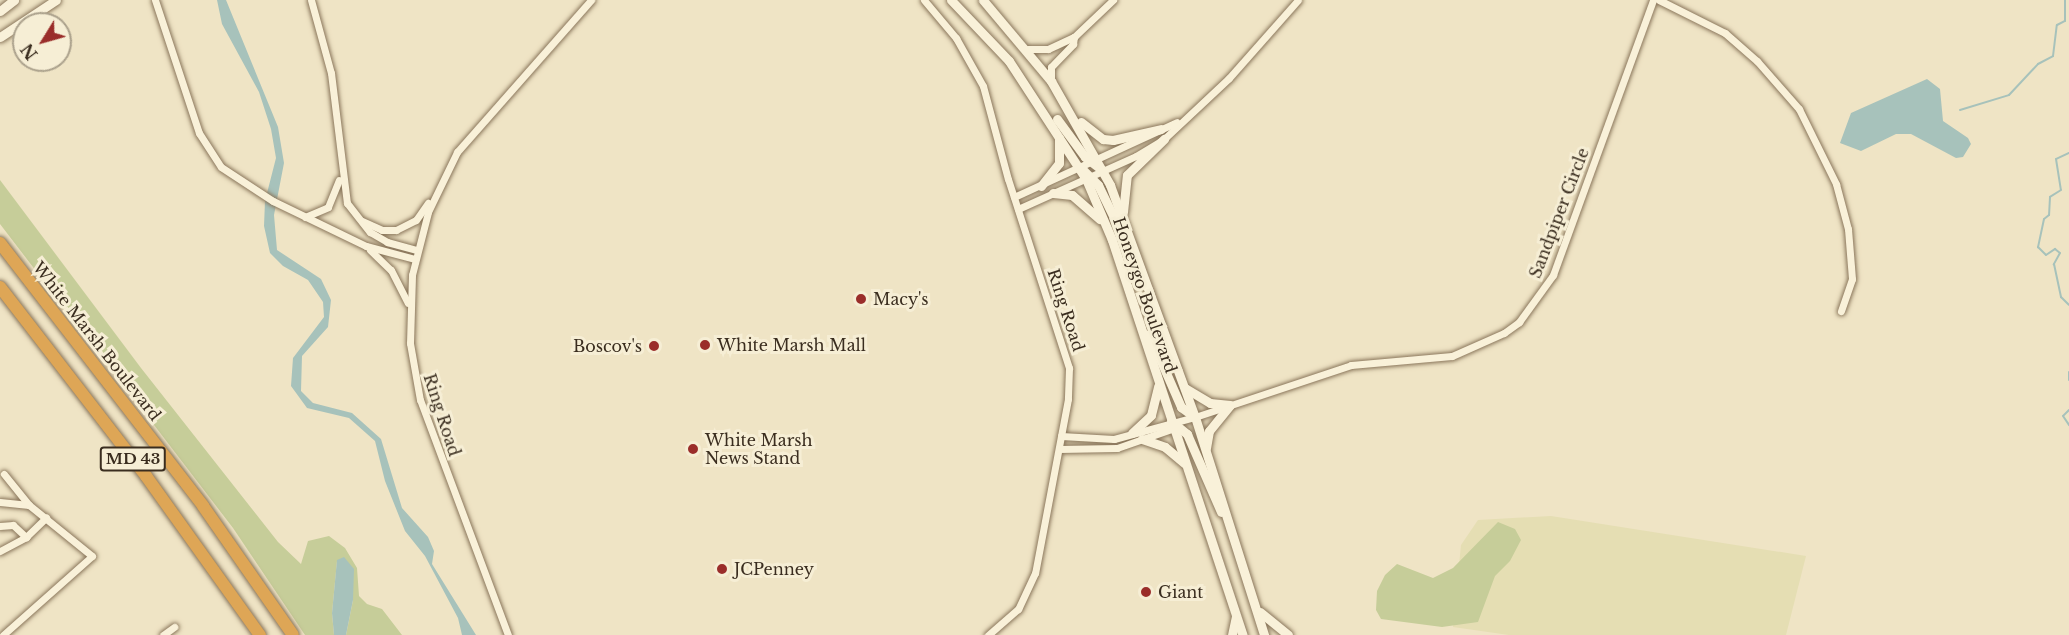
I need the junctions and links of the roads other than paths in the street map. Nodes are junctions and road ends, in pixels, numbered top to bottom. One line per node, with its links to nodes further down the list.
1 (14, 0): 13 (main road)
2 (56, 0): 14 (main road)
3 (155, 0): 32 (street)
4 (311, 0): 25 (street)
5 (924, 0): 30 (street, Ring Road)
6 (951, 0): 18 (main road)
7 (983, 0): 16 (main road)
8 (1113, 0): 15 (street)
9 (1298, 0): 21 (street)
10 (1653, 0): 49 (street, Sandpiper Circle)
11 (1659, 0): 46 (street)
12 (588, 2): 29 (street, Ring Road)
13 (0, 11)
14 (0, 37)
15 (1074, 37): 16 (street); 17 (street)
16 (1027, 49): 17 (main road)
17 (1051, 81): 19 (main road)
18 (1026, 83): 20 (main road); 22 (main road)
19 (1072, 114): 21 (main road); 22 (main road)
20 (1057, 129): 23 (main road); 27 (main road)
21 (1162, 134): 22 (street); 24 (street); 33 (main road)
22 (1097, 162): 23 (street); 24 (main road)
23 (1081, 169): 26 (main road); 27 (street)
24 (1104, 171): 26 (street); 33 (main road, Honeygo Boulevard)
25 (341, 173): 32 (street); 34 (street)
26 (1089, 177): 28 (street); 35 (main road, Honeygo Boulevard); 41 (main road)
27 (1041, 186): 30 (street)
28 (1053, 193): 31 (street); 35 (main road)
29 (435, 194): 34 (street); 39 (street, Ring Road)
30 (1014, 197): 31 (street, Ring Road)
31 (1018, 208): 53 (street, Ring Road)
32 (305, 216): 38 (street)
33 (1123, 217): 41 (main road, Honeygo Boulevard)
34 (356, 218): 39 (street)
35 (1106, 225): 42 (main road, Honeygo Boulevard)
36 (0, 234): 45 (highway)
37 (0, 243): 45 (highway, White Marsh Boulevard / MD 43)
38 (366, 246): 40 (street); 44 (street)
39 (417, 250): 40 (street, Ring Road)
40 (415, 259): 44 (street, Ring Road)
41 (1142, 271): 48 (main road, Honeygo Boulevard)
42 (1124, 277): 47 (main road, Honeygo Boulevard); 50 (main road)
43 (0, 287): 72 (highway, MD 43)
44 (409, 306): 74 (street, Ring Road)
45 (52, 310): 73 (highway, White Marsh Boulevard / MD 43)
46 (1841, 311)
47 (1159, 381): 51 (main road, Honeygo Boulevard); 52 (main road)
48 (1184, 388): 49 (main road); 50 (main road, Honeygo Boulevard)
49 (1230, 405): 50 (street, Sandpiper Circle); 56 (main road)
50 (1195, 417): 51 (street, Sandpiper Circle); 56 (main road, Honeygo Boulevard)
51 (1175, 425): 52 (street); 54 (street); 57 (main road, Honeygo Boulevard); 63 (main road)
52 (1132, 433): 53 (street)
53 (1061, 436): 55 (street, Ring Road)
54 (1142, 439): 55 (street); 57 (main road)
55 (1059, 449): 69 (street, Ring Road)
56 (1206, 453): 63 (main road, Honeygo Boulevard)
57 (1186, 465): 67 (main road, Honeygo Boulevard)
58 (4, 474): 60 (street)
59 (0, 502): 60 (street)
60 (29, 505): 61 (street)
61 (46, 518): 64 (street); 70 (street)
62 (0, 526): 64 (street)
63 (1231, 526): 66 (main road, Honeygo Boulevard)
64 (26, 537): 65 (street)
65 (0, 551)
66 (1259, 610): 78 (main road, Honeygo Boulevard); 79 (main road)
67 (1236, 616): 76 (main road); 77 (main road, Honeygo Boulevard)
68 (174, 627): 71 (street)
69 (999, 632): 75 (street, Ring Road)
70 (3, 635)
71 (164, 635)
72 (260, 635)
73 (293, 635)
74 (508, 635)
75 (989, 635)
76 (1232, 635)
77 (1243, 635)
78 (1264, 635)
79 (1288, 635)

